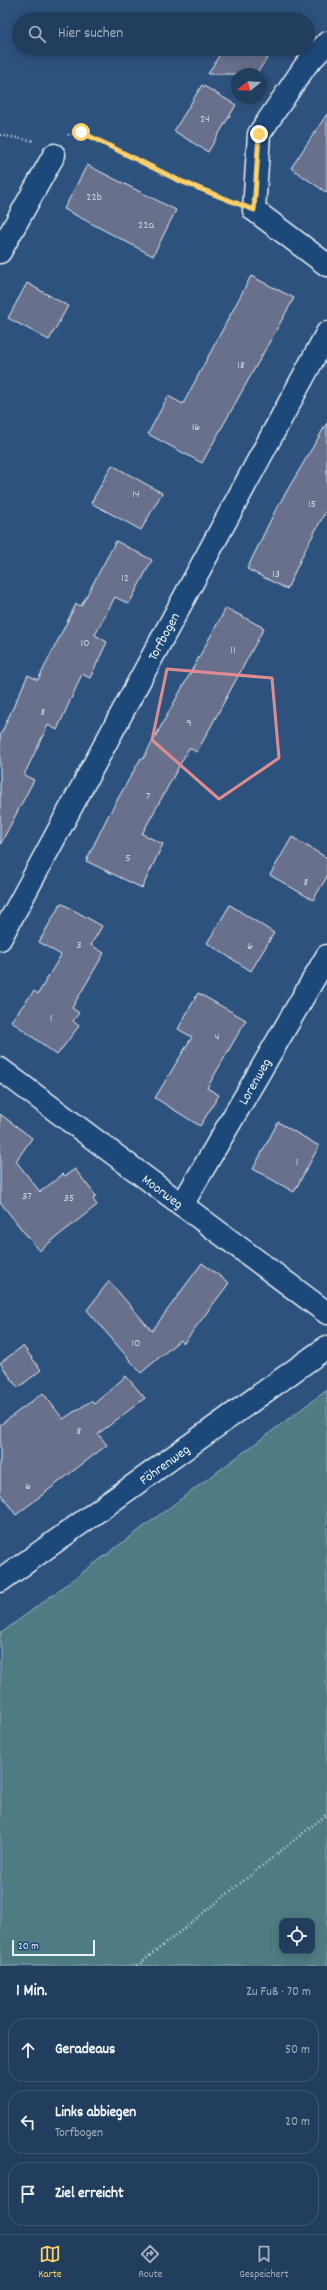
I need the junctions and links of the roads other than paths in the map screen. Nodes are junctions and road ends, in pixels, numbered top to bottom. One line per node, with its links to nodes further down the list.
1 (327, 43): 2 (street)
2 (315, 56)
3 (315, 56): 6 (street)
4 (51, 144): 5 (street)
5 (0, 252)
6 (327, 265)
7 (327, 333): 8 (street, Torfbogen)
8 (0, 939)
9 (327, 956): 11 (street, Lorenweg)
10 (0, 1069): 11 (street, Moorweg)
11 (182, 1205): 12 (street, Moorweg)
12 (327, 1313)
13 (327, 1347): 14 (street, Föhrenweg)
14 (0, 1582)

